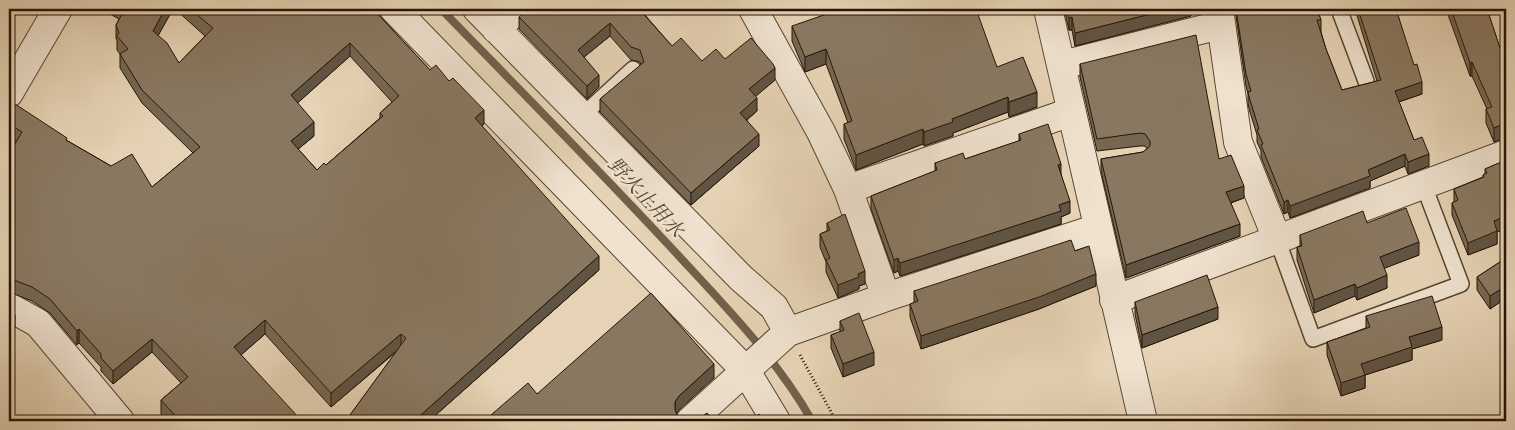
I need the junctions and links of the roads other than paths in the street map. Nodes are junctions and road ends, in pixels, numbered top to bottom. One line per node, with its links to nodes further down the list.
1 (58, 9): 13 (street)
2 (394, 9): 25 (street)
3 (476, 9): 9 (street)
4 (518, 9): 9 (street)
5 (753, 9): 18 (street)
6 (1048, 9): 10 (street)
7 (1339, 9): 12 (lane)
8 (1220, 17): 10 (street); 20 (street)
9 (496, 29): 15 (street)
10 (1062, 65): 14 (street)
11 (633, 69): 15 (lane)
12 (1366, 81)
13 (9, 93)
14 (1071, 112): 18 (street); 19 (street)
15 (582, 116): 24 (street)
16 (1506, 154): 17 (street)
17 (1424, 186): 20 (street); 20 (lane)
18 (848, 189): 21 (street)
19 (1098, 228): 21 (street); 22 (street)
20 (1277, 239): 22 (street)
21 (886, 297): 24 (street)
22 (1114, 300): 29 (street)
23 (9, 307): 26 (street)
24 (786, 334): 25 (street)
25 (751, 366): 27 (street); 28 (street)
26 (120, 421)
27 (690, 421)
28 (776, 421)
29 (1143, 421)

